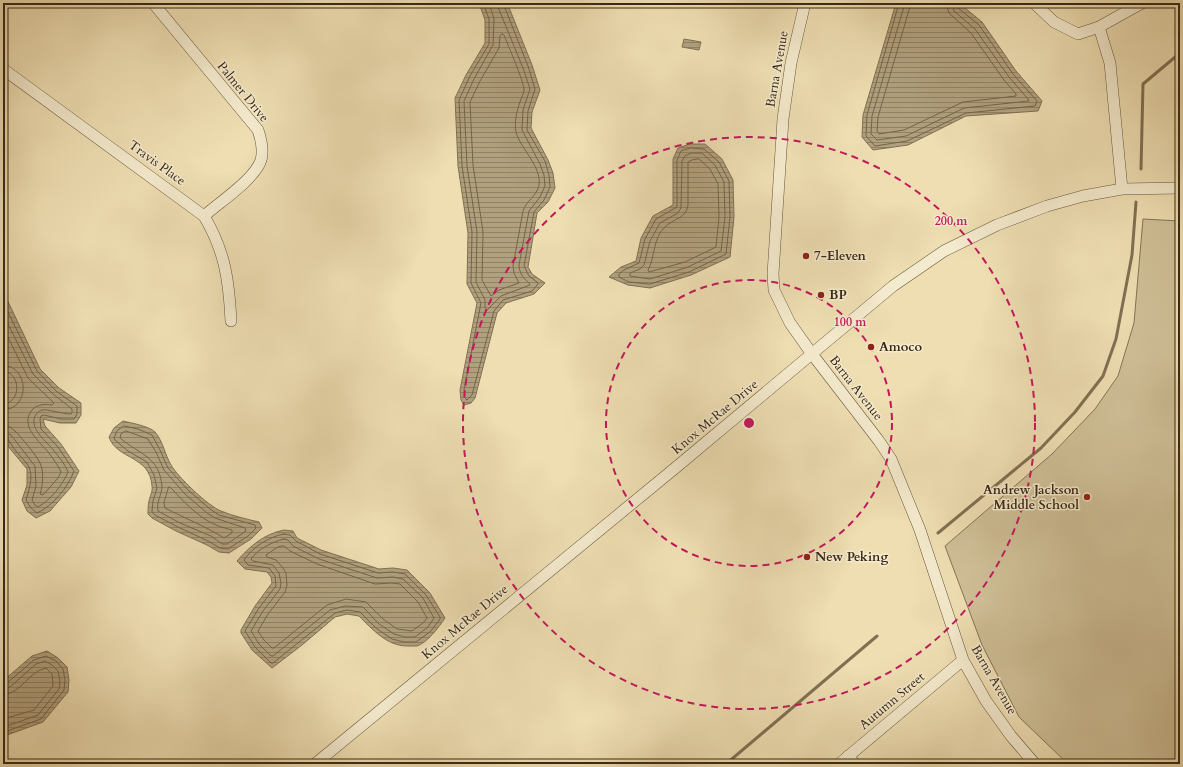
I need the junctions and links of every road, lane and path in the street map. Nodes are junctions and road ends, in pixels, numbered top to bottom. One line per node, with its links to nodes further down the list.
1 (153, 3): 9 (street, Palmer Drive)
2 (805, 3): 11 (street, Barna Avenue)
3 (1034, 3): 5 (street)
4 (1142, 3): 5 (street)
5 (1099, 27): 8 (street)
6 (3, 69): 9 (street, Travis Place)
7 (1180, 188): 8 (street, Knox McRae Drive)
8 (1122, 189): 11 (street, Knox McRae Drive)
9 (204, 216): 10 (street, Travis Place)
10 (231, 321)
11 (812, 354): 12 (street, Barna Avenue); 14 (street, Knox McRae Drive)
12 (963, 660): 13 (street, Autumn Street); 16 (street, Barna Avenue)
13 (852, 760): 15 (street, Autumn Street)
14 (316, 764)
15 (838, 764)
16 (1035, 764)

